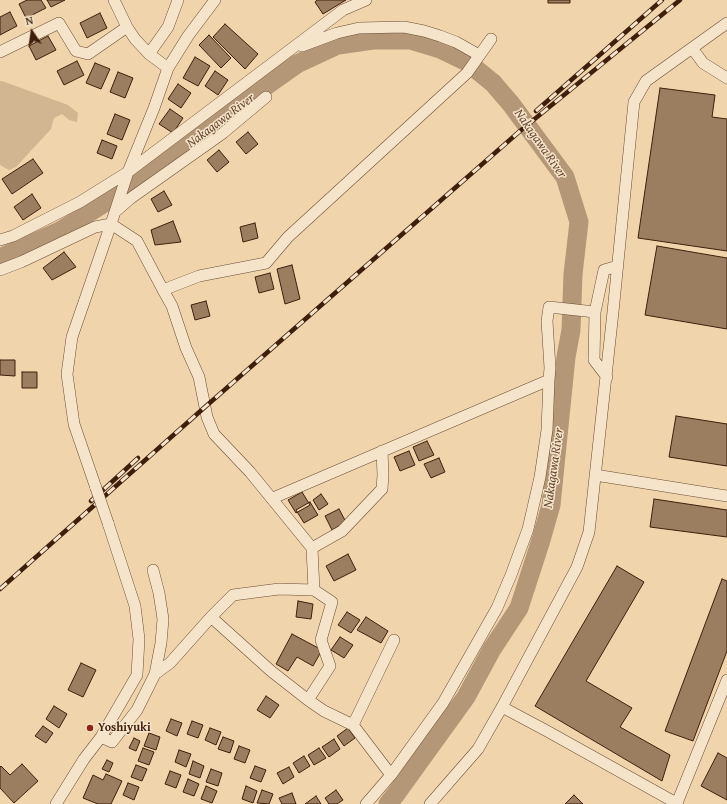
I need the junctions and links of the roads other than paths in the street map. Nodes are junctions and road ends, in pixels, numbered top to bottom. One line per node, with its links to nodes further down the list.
1 (114, 0): 6 (street)
2 (178, 0): 11 (street)
3 (215, 0): 13 (street)
4 (366, 0): 8 (street)
5 (727, 23): 9 (street)
6 (127, 27): 10 (street); 11 (street)
7 (491, 39): 12 (street)
8 (299, 44): 12 (street); 16 (street)
9 (692, 48): 14 (street); 20 (street)
10 (0, 52)
11 (149, 54): 13 (street)
12 (478, 57): 22 (street)
13 (168, 68): 16 (street)
14 (727, 78)
15 (266, 97): 17 (street)
16 (128, 172): 17 (street); 19 (street)
17 (116, 211): 18 (street)
18 (111, 224): 21 (street); 22 (street); 40 (street, bridge)
19 (0, 240)
20 (618, 266): 23 (street); 24 (street)
21 (0, 270)
22 (162, 290): 29 (street)
23 (592, 311): 24 (street); 25 (street)
24 (607, 377): 27 (street)
25 (549, 380): 26 (street); 41 (street)
26 (382, 451): 29 (street); 30 (street)
27 (595, 475): 28 (street); 38 (street)
28 (727, 496)
29 (273, 498): 30 (street)
30 (312, 548): 32 (street)
31 (153, 570): 35 (street)
32 (314, 590): 33 (street); 37 (street)
33 (211, 617): 35 (street); 37 (street)
34 (394, 640): 39 (street)
35 (155, 674): 40 (street)
36 (727, 680): 45 (street)
37 (308, 700): 39 (street)
38 (502, 707): 44 (street); 45 (street)
39 (353, 725): 41 (street)
40 (101, 736): 42 (street)
41 (391, 774): 43 (street)
42 (59, 803)
43 (366, 804)
44 (430, 804)
45 (677, 804)

